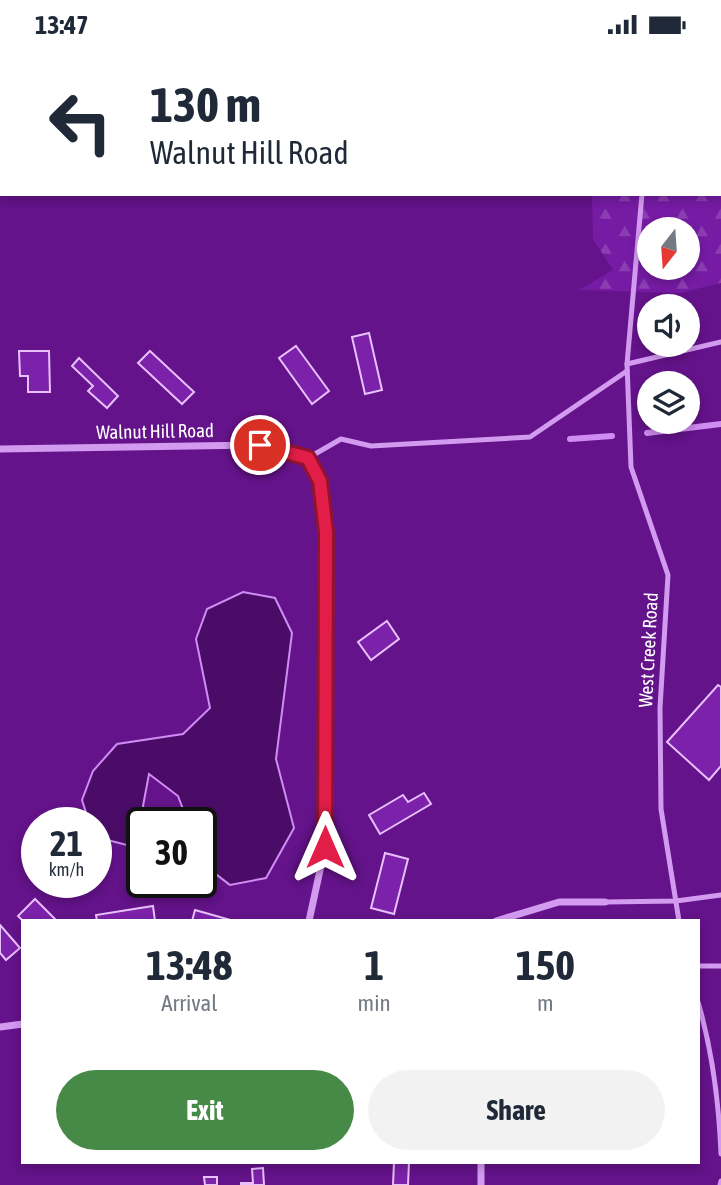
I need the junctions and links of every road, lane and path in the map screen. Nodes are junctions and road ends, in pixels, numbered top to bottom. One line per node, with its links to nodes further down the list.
1 (642, 196): 3 (lane, West Creek Road)
2 (721, 342): 3 (lane)
3 (627, 364): 4 (lane, West Creek Road)
4 (627, 371): 6 (lane); 8 (lane, West Creek Road)
5 (0, 449): 6 (street, Walnut Hill Road)
6 (308, 458): 10 (street)
7 (721, 895): 8 (lane)
8 (676, 901): 9 (lane); 12 (lane, West Creek Road)
9 (605, 902): 11 (street)
10 (309, 919)
11 (497, 919)
12 (679, 919)
13 (700, 966): 14 (lane)
14 (721, 966)
15 (700, 1009): 18 (lane)
16 (21, 1024): 17 (street)
17 (0, 1027)
18 (713, 1082): 19 (lane); 20 (lane)
19 (721, 1082)
20 (721, 1154)
21 (481, 1164): 22 (street)
22 (481, 1185)

